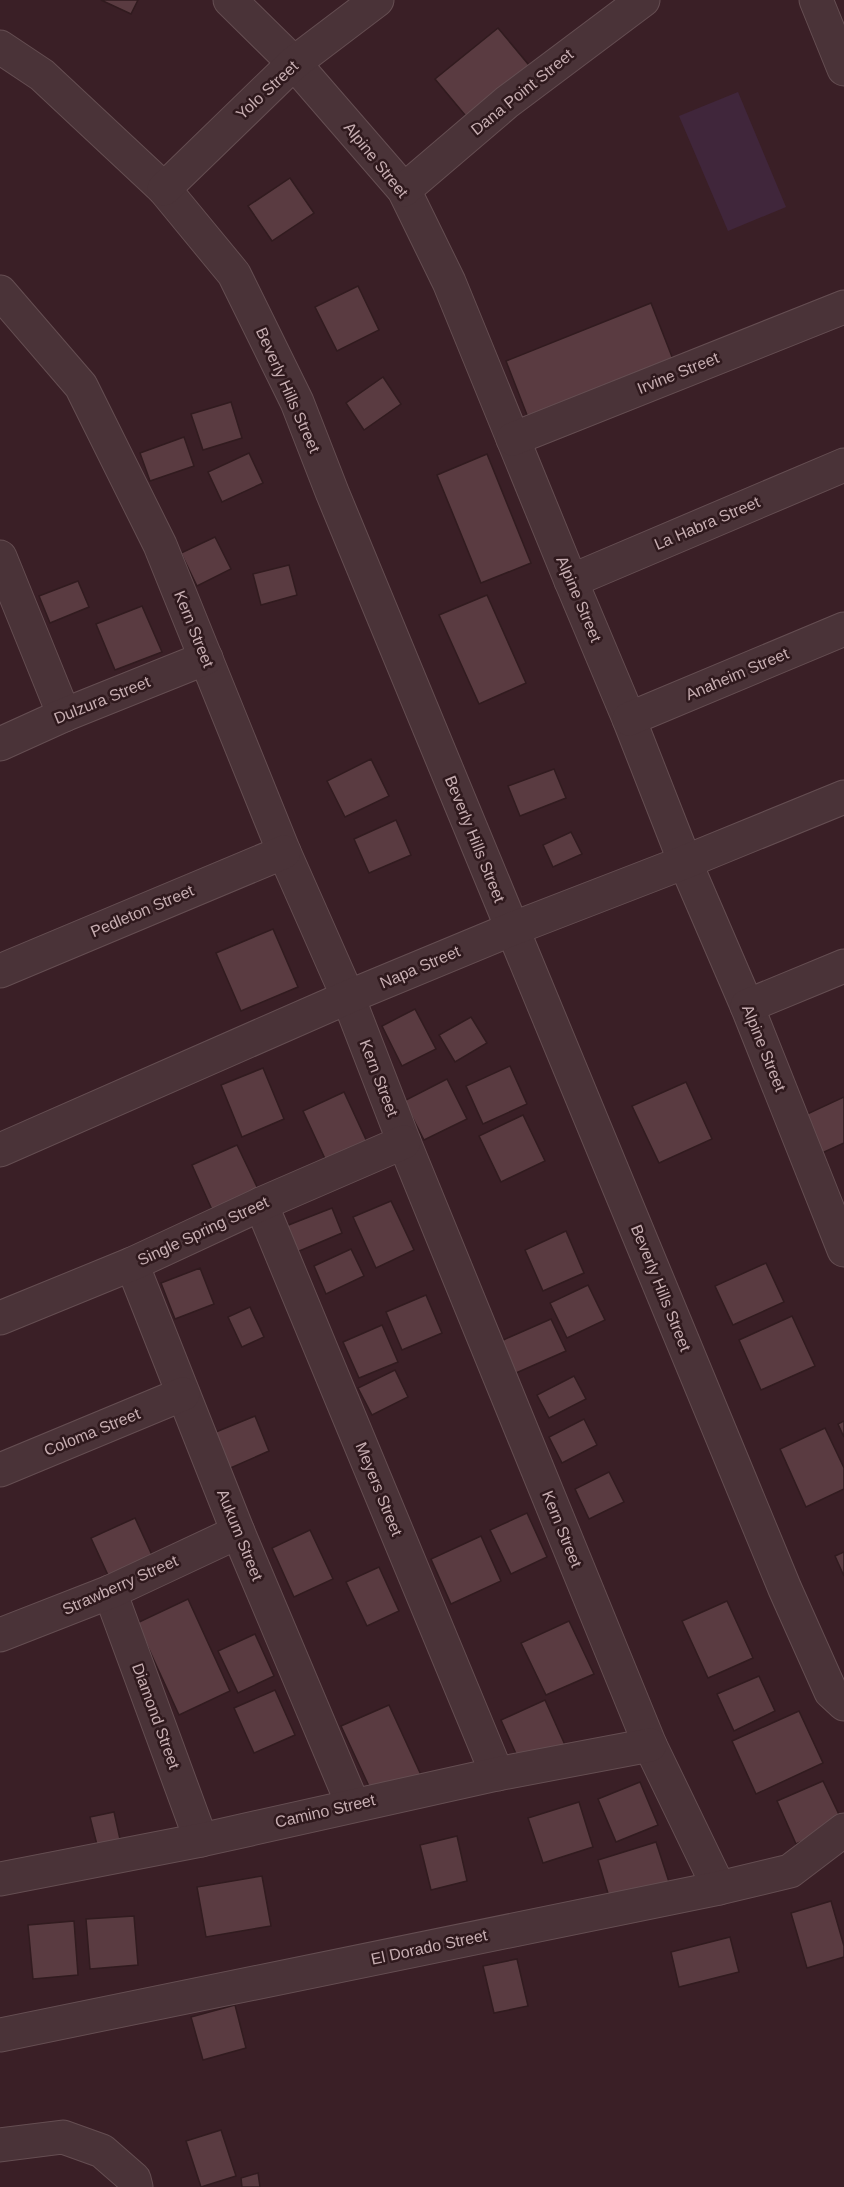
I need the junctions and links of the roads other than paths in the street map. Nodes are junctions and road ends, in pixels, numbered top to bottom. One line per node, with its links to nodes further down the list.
1 (230, 0): 6 (street, Alpine Street)
2 (377, 0): 6 (street, Yolo Street)
3 (643, 0): 9 (street, Dana Point Street)
4 (816, 0): 7 (street)
5 (0, 47): 8 (street, Beverly Hills Street)
6 (294, 63): 8 (street, Yolo Street); 9 (street, Alpine Street)
7 (844, 69)
8 (164, 189): 24 (street, Beverly Hills Street)
9 (404, 190): 12 (street, Alpine Street)
10 (0, 292): 17 (street, Kern Street)
11 (844, 307): 12 (street, Irvine Street)
12 (513, 439): 15 (street, Alpine Street)
13 (844, 465): 15 (street, La Habra Street)
14 (0, 557): 18 (street)
15 (571, 581): 19 (street, Alpine Street)
16 (844, 629): 19 (street, Anaheim Street)
17 (206, 658): 18 (street, Dulzura Street); 22 (street, Kern Street)
18 (64, 715): 20 (street, Dulzura Street)
19 (629, 719): 23 (street, Alpine Street)
20 (0, 744)
21 (844, 797): 23 (street, Napa Street)
22 (284, 852): 25 (street, Pedleton Street); 27 (street, Kern Street)
23 (685, 862): 24 (street, Napa Street); 28 (street, Alpine Street)
24 (512, 929): 27 (street, Napa Street); 40 (street, Beverly Hills Street)
25 (4, 959)
26 (844, 966): 28 (street)
27 (348, 997): 29 (street, Kern Street); 30 (street, Napa Street)
28 (747, 1006): 32 (street, Alpine Street)
29 (404, 1142): 31 (street, Single Spring Street); 41 (street, Kern Street)
30 (0, 1150)
31 (261, 1204): 33 (street, Single Spring Street); 42 (street, Meyers Street)
32 (844, 1250)
33 (132, 1264): 34 (street, Single Spring Street); 35 (street, Aukum Street)
34 (0, 1318)
35 (183, 1394): 36 (street, Coloma Street); 37 (street, Aukum Street)
36 (0, 1470)
37 (238, 1532): 38 (street, Strawberry Street); 43 (street, Aukum Street)
38 (110, 1592): 39 (street, Strawberry Street); 45 (street, Diamond Street)
39 (0, 1635)
40 (844, 1704)
41 (650, 1745): 42 (street, Camino Street); 47 (street, Kern Street)
42 (497, 1774): 43 (street, Camino Street)
43 (353, 1804): 45 (street, Camino Street)
44 (844, 1830): 47 (street, El Dorado Street)
45 (201, 1840): 46 (street, Camino Street)
46 (0, 1879)
47 (719, 1888): 48 (street, El Dorado Street)
48 (0, 2035)
49 (0, 2145): 50 (street)
50 (136, 2187)

